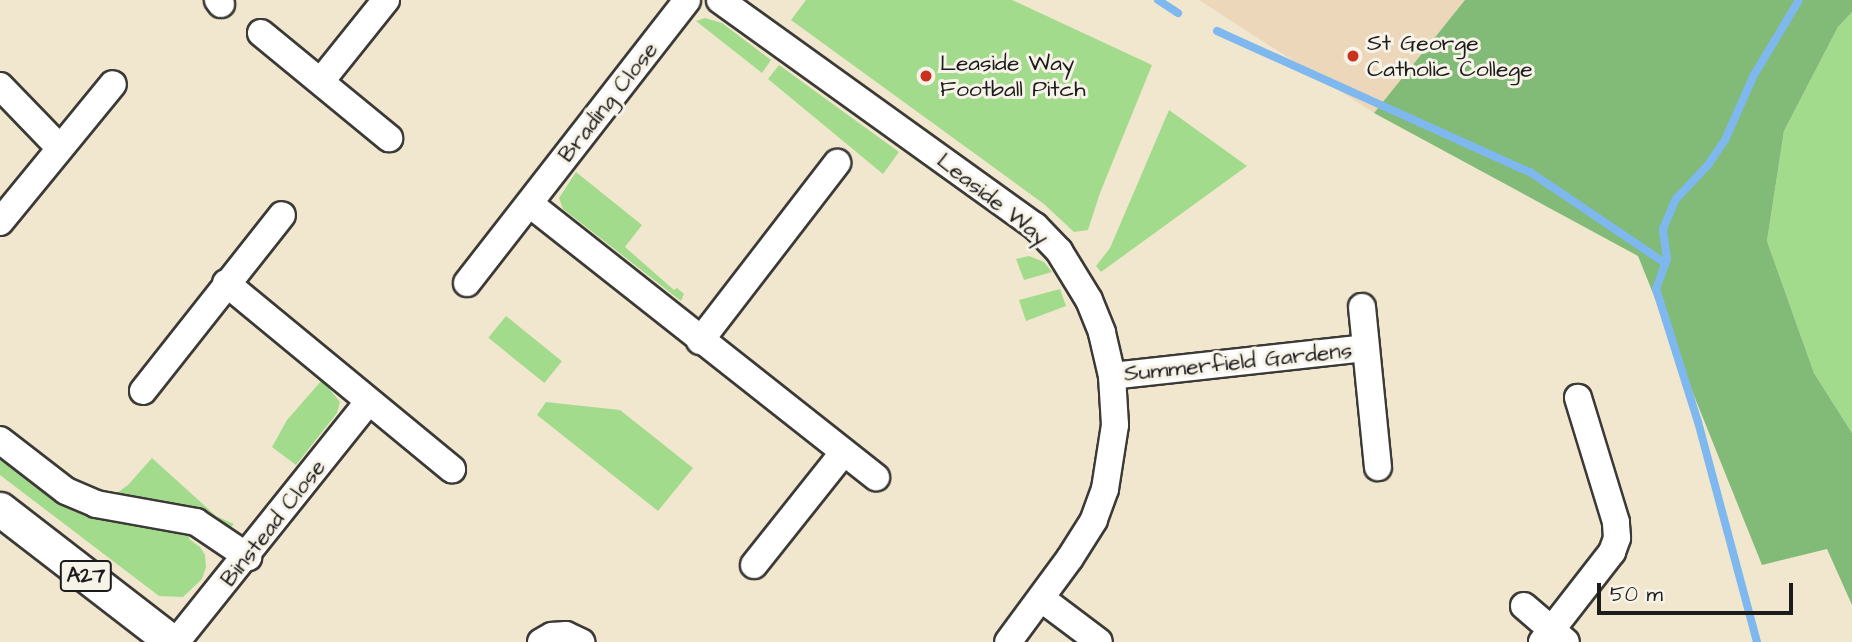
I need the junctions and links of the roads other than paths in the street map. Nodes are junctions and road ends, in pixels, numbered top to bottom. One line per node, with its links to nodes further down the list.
1 (386, 0): 5 (street)
2 (687, 0): 11 (street, Brading Close)
3 (720, 0): 19 (street, Leaside Way)
4 (261, 33): 5 (street)
5 (321, 81): 8 (street)
6 (113, 84): 9 (street)
7 (0, 86): 9 (street)
8 (389, 138)
9 (59, 147): 13 (street)
10 (837, 163): 17 (street)
11 (530, 204): 15 (street, Brading Close); 17 (street)
12 (282, 215): 14 (street)
13 (0, 222)
14 (226, 283): 20 (street); 22 (street)
15 (467, 283)
16 (1362, 307): 18 (street, Summerfield Gardens)
17 (700, 341): 24 (street)
18 (1365, 348): 19 (street, Summerfield Gardens); 25 (street, Summerfield Gardens)
19 (1112, 376): 31 (street, Leaside Way)
20 (143, 391)
21 (1578, 398): 33 (street)
22 (368, 402): 26 (street); 29 (street, Binstead Close)
23 (0, 440): 29 (street)
24 (843, 453): 27 (street); 30 (street)
25 (1378, 467)
26 (452, 469)
27 (876, 477)
28 (0, 509): 34 (main road, A27)
29 (248, 557): 34 (street, Binstead Close)
30 (754, 565)
31 (1042, 599): 37 (street, Leaside Way); 38 (street)
32 (1524, 606): 33 (street)
33 (1554, 638)
34 (174, 642)
35 (541, 642): 36 (street)
36 (581, 642)
37 (1009, 642)
38 (1099, 642)

